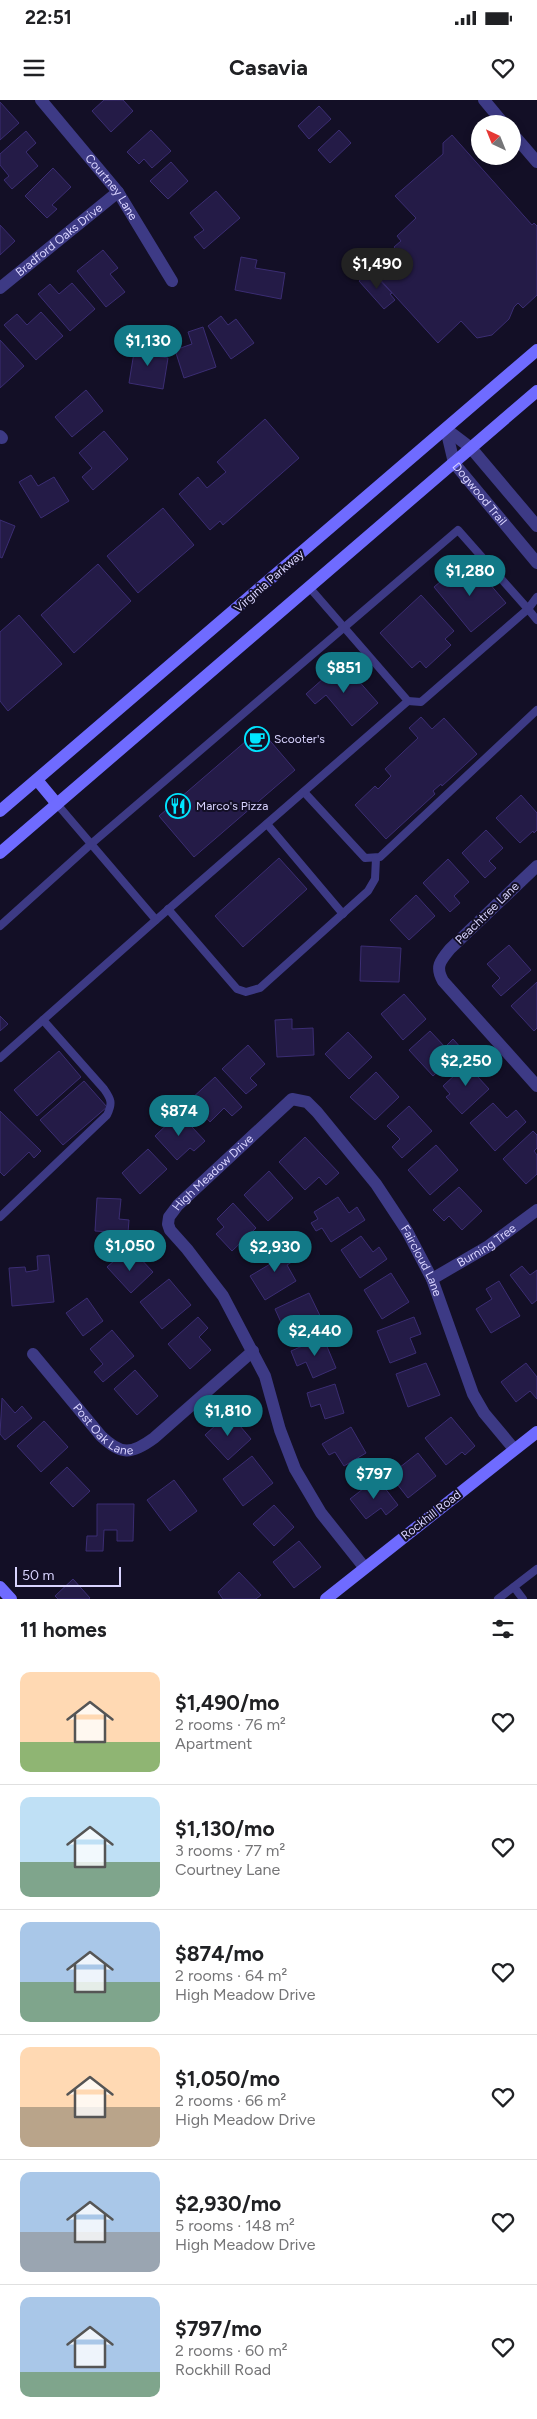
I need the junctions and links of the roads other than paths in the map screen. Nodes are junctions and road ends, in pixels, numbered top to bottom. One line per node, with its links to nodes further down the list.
1 (41, 100): 6 (street, Courtney Lane)
2 (484, 100): 3 (street)
3 (496, 115)
4 (521, 143): 5 (street)
5 (537, 162)
6 (118, 192): 7 (street, Courtney Lane); 8 (street, Bradford Oaks Drive)
7 (172, 281)
8 (0, 288)
9 (537, 350): 11 (main road, Virginia Parkway)
10 (537, 391): 12 (main road)
11 (446, 429): 12 (street, Dogwood Trail); 13 (street, Dogwood Trail); 23 (main road, Virginia Parkway)
12 (471, 448): 13 (main road); 14 (street, Dogwood Trail)
13 (454, 463): 15 (street, Dogwood Trail); 16 (main road)
14 (537, 526)
15 (537, 563)
16 (309, 587): 20 (lane); 25 (main road)
17 (537, 597): 18 (lane)
18 (528, 609): 19 (lane); 20 (lane); 21 (lane)
19 (537, 620)
20 (344, 628): 21 (lane); 28 (lane)
21 (408, 701): 24 (lane)
22 (537, 710): 30 (lane)
23 (37, 780): 25 (main road); 26 (main road, Virginia Parkway)
24 (304, 792): 27 (lane); 30 (lane)
25 (57, 804): 28 (lane); 29 (main road)
26 (0, 811)
27 (267, 824): 32 (lane); 33 (lane)
28 (91, 844): 34 (lane); 35 (lane)
29 (0, 853)
30 (376, 858): 33 (lane)
31 (537, 866): 38 (street, Peachtree Lane)
32 (168, 909): 33 (lane); 34 (lane)
33 (343, 914)
34 (156, 920): 36 (lane)
35 (0, 926)
36 (43, 1020): 37 (lane); 41 (lane)
37 (0, 1058)
38 (537, 1086)
39 (292, 1099): 42 (street, Faircloud Lane); 43 (street, High Meadow Drive)
40 (537, 1210): 42 (street, Burning Tree)
41 (0, 1217)
42 (432, 1279): 46 (street, Faircloud Lane)
43 (253, 1351): 44 (street, Post Oak Lane); 47 (street, High Meadow Drive)
44 (33, 1354)
45 (537, 1432): 46 (main road, Rockhill Road)
46 (514, 1449): 47 (main road, Rockhill Road)
47 (364, 1567): 52 (main road, Rockhill Road)
48 (537, 1569): 50 (lane)
49 (0, 1586): 51 (main road)
50 (514, 1587): 53 (lane); 54 (lane)
51 (10, 1599)
52 (326, 1599)
53 (498, 1599)
54 (523, 1599)

